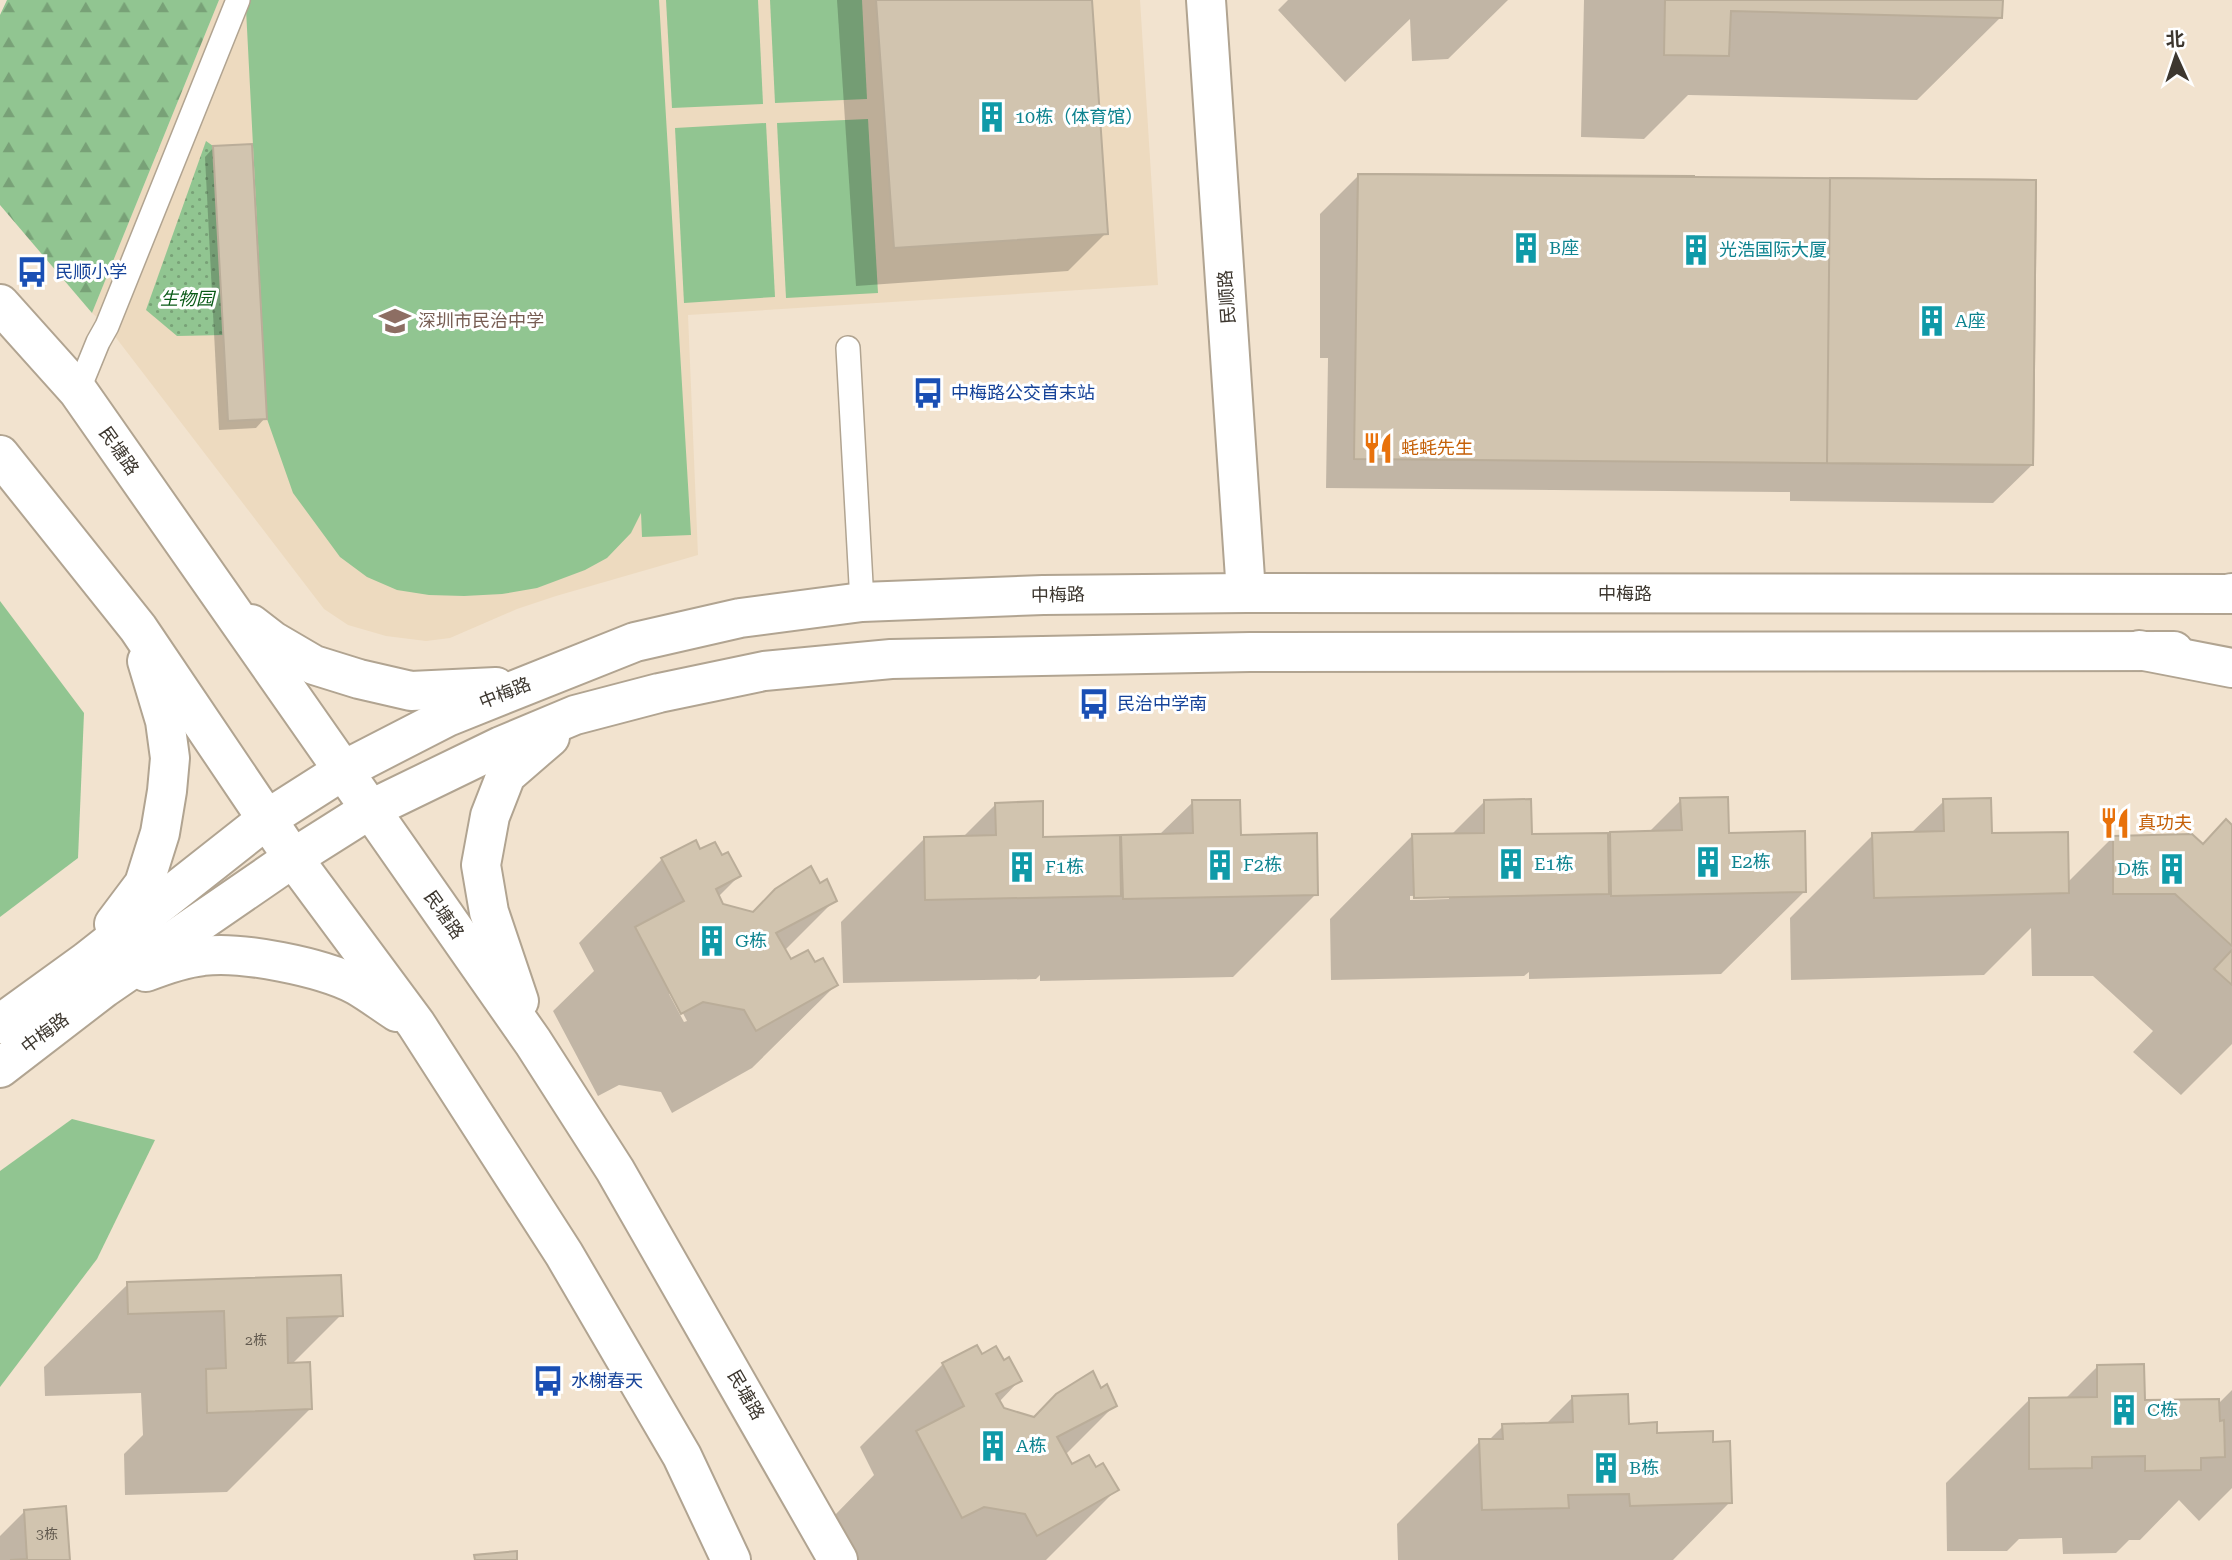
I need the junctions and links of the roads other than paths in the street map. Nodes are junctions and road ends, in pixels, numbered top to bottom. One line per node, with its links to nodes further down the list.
1 (238, 0): 5 (lane)
2 (1206, 0): 7 (main road, 民顺路)
3 (0, 304): 5 (main road, 民塘路)
4 (848, 348): 10 (lane)
5 (78, 391): 9 (main road, 民塘路)
6 (0, 455): 11 (main road)
7 (1246, 593): 8 (main road, 中梅路); 10 (main road, 中梅路)
8 (2230, 594)
9 (224, 602): 15 (main road); 17 (main road, 民塘路)
10 (862, 602): 15 (main road, 中梅路)
11 (138, 628): 19 (main road); 21 (main road)
12 (2139, 650): 13 (main road, 中梅路); 14 (main road); 16 (main road, 中梅路)
13 (2232, 651)
14 (2232, 668)
15 (523, 685): 17 (main road, 中梅路)
16 (575, 715): 18 (main road, 中梅路); 24 (main road)
17 (344, 770): 18 (main road, 民塘路); 19 (main road, 中梅路)
18 (369, 810): 20 (main road, 中梅路); 24 (main road, 民塘路)
19 (267, 819): 20 (main road); 21 (main road, 中梅路)
20 (293, 858): 21 (main road, 中梅路); 23 (main road)
21 (96, 974): 22 (main road, 中梅路); 23 (main road); 25 (main road, 中梅路)
22 (0, 1024)
23 (416, 1024): 26 (main road)
24 (533, 1042): 27 (main road, 民塘路)
25 (0, 1068)
26 (732, 1560)
27 (838, 1560)

